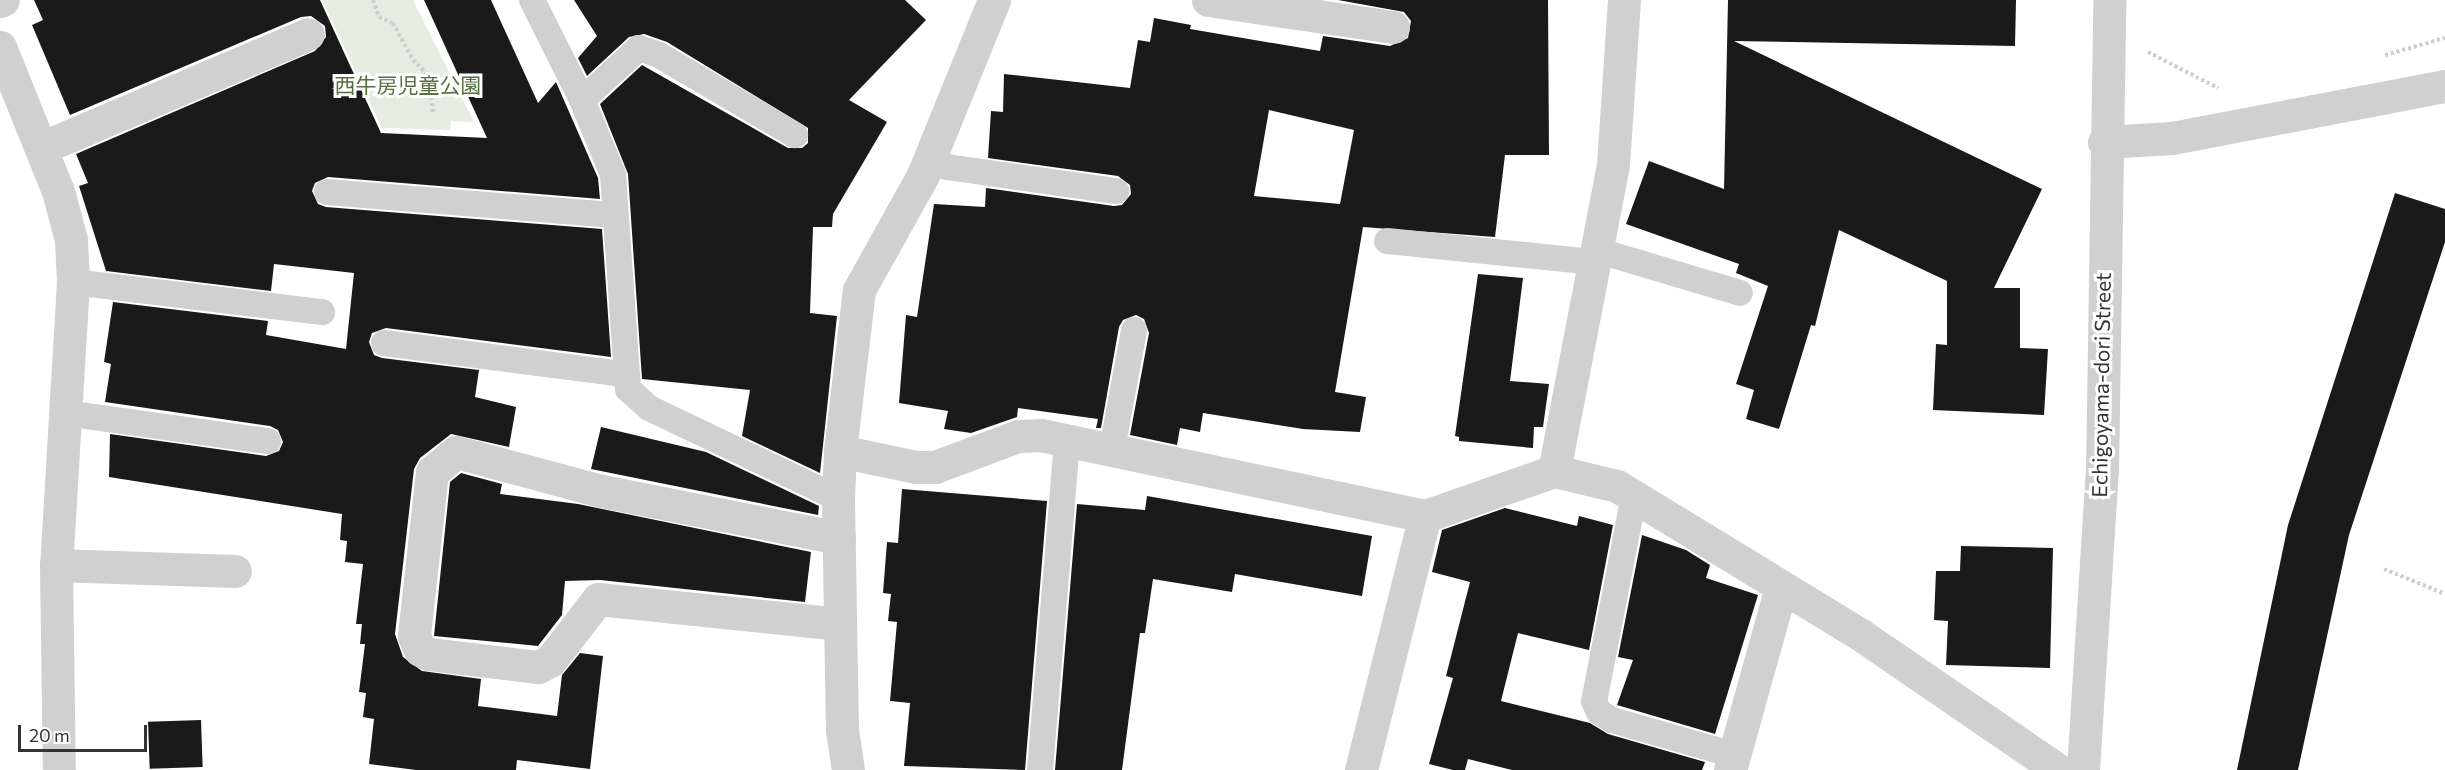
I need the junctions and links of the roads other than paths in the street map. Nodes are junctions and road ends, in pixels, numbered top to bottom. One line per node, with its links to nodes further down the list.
1 (532, 0): 10 (lane)
2 (994, 0): 14 (street)
3 (1624, 0): 19 (street)
4 (2109, 0): 12 (street, Echigoyama-dori Street)
5 (1223, 1): 6 (street)
6 (1392, 27)
7 (308, 34): 13 (street)
8 (0, 47): 13 (street)
9 (2445, 86): 12 (street)
10 (582, 100): 11 (lane); 17 (lane)
11 (795, 135)
12 (2104, 142): 46 (street, Echigoyama-dori Street)
13 (41, 148): 20 (street)
14 (929, 159): 15 (lane); 30 (street)
15 (1116, 191)
16 (327, 192): 17 (lane)
17 (615, 215): 25 (lane)
18 (1387, 241): 19 (lane)
19 (1596, 256): 21 (lane); 31 (street)
20 (73, 282): 22 (lane); 26 (street)
21 (1740, 293)
22 (322, 312)
23 (1134, 330): 29 (lane)
24 (384, 343): 25 (lane)
25 (624, 374): 33 (lane)
26 (65, 413): 28 (lane); 36 (street)
27 (1067, 440): 29 (street); 30 (street); 43 (lane)
28 (268, 441)
29 (1112, 449): 34 (street)
30 (840, 452): 33 (street)
31 (1554, 471): 32 (street); 34 (street)
32 (1634, 496): 38 (street); 40 (lane)
33 (838, 498): 35 (street)
34 (1425, 516): 44 (street)
35 (839, 538): 39 (street); 39 (street)
36 (56, 566): 37 (street); 41 (street)
37 (235, 571)
38 (1782, 587): 40 (street); 45 (street)
39 (840, 624): 42 (street)
40 (1732, 763)
41 (59, 770)
42 (848, 770)
43 (1040, 770)
44 (1361, 770)
45 (2058, 770)
46 (2082, 770)

